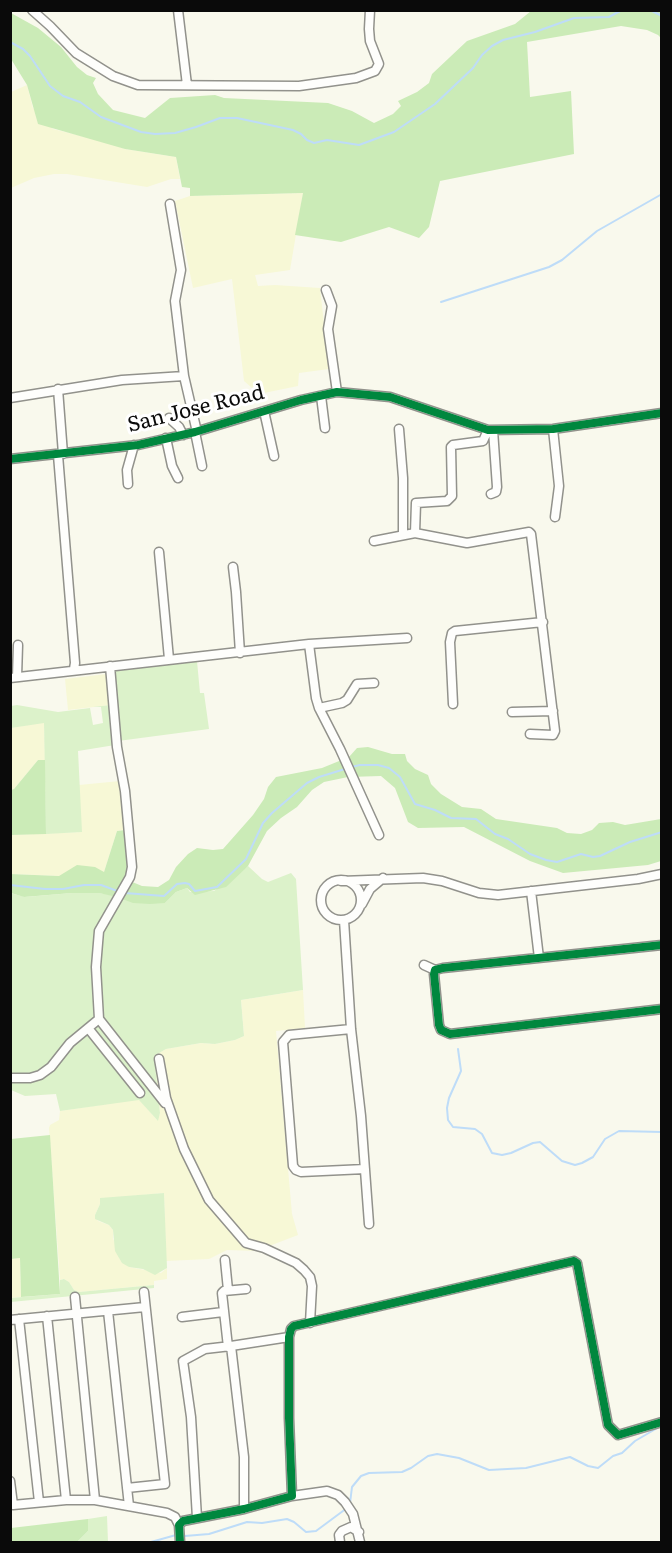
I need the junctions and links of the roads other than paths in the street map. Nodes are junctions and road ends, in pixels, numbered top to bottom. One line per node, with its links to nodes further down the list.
1 (32, 10): 4 (street)
2 (178, 10): 4 (street)
3 (370, 10): 4 (street)
4 (187, 85)
5 (170, 204): 7 (street)
6 (326, 290): 9 (street)
7 (184, 376): 8 (street); 19 (street)
8 (58, 389): 11 (street); 23 (street)
9 (337, 392): 10 (street, San Jose Road); 18 (street, San Jose Road)
10 (321, 396): 12 (street, San Jose Road); 15 (street)
11 (10, 398)
12 (264, 411): 19 (street, San Jose Road); 24 (street)
13 (662, 413): 17 (street)
14 (169, 418): 20 (street)
15 (325, 428)
16 (399, 429): 32 (street)
17 (553, 429): 18 (street); 30 (street)
18 (490, 430): 29 (street); 31 (street)
19 (196, 432): 20 (street, San Jose Road); 26 (street)
20 (183, 435): 21 (street, San Jose Road)
21 (166, 438): 22 (street, San Jose Road); 27 (street)
22 (134, 445): 23 (street, San Jose Road); 28 (street)
23 (60, 454): 25 (street, San Jose Road); 43 (street)
24 (274, 456)
25 (10, 459)
26 (202, 466)
27 (178, 478)
28 (128, 484)
29 (491, 494)
30 (555, 517)
31 (415, 533): 32 (street); 36 (street)
32 (403, 535): 33 (street)
33 (374, 541)
34 (159, 552): 41 (street)
35 (232, 567): 40 (street)
36 (543, 622): 46 (street); 48 (street)
37 (407, 638): 38 (street)
38 (309, 644): 40 (street); 47 (street)
39 (18, 645): 44 (street)
40 (240, 653): 41 (street)
41 (169, 659): 42 (street)
42 (110, 666): 43 (street); 63 (street)
43 (74, 669): 44 (street)
44 (14, 677)
45 (374, 684): 47 (street)
46 (453, 704)
47 (319, 708): 51 (street)
48 (553, 711): 49 (street); 50 (street)
49 (512, 712)
50 (530, 734)
51 (379, 836)
52 (662, 874): 55 (street)
53 (384, 878): 54 (street); 55 (street); 56 (street)
54 (340, 881): 56 (street); 57 (street)
55 (531, 891): 59 (street)
56 (360, 907): 57 (street)
57 (345, 920): 65 (street)
58 (662, 945): 59 (street)
59 (539, 958): 61 (street)
60 (424, 965): 61 (street)
61 (435, 970): 62 (street)
62 (662, 1009)
63 (99, 1019): 64 (street); 69 (street)
64 (88, 1028): 67 (street); 68 (street)
65 (351, 1029): 70 (street); 70 (street)
66 (159, 1059): 69 (street)
67 (10, 1078)
68 (140, 1093)
69 (170, 1108): 84 (street)
70 (365, 1169): 71 (street)
71 (369, 1224)
72 (225, 1260): 74 (street)
73 (246, 1289): 74 (street)
74 (228, 1290): 79 (street)
75 (144, 1292): 77 (street)
76 (75, 1297): 80 (street)
77 (145, 1307): 78 (street); 89 (street)
78 (108, 1311): 80 (street); 89 (street)
79 (223, 1312): 82 (street); 86 (street)
80 (77, 1314): 81 (street); 92 (street)
81 (47, 1316): 83 (street); 91 (street)
82 (182, 1317)
83 (15, 1319): 93 (street)
84 (310, 1323): 85 (street); 87 (street)
85 (289, 1337): 86 (street); 90 (street)
86 (229, 1346): 95 (street); 96 (street)
87 (662, 1422)
88 (10, 1481): 93 (street)
89 (127, 1488): 94 (street)
90 (292, 1496): 95 (street); 98 (street)
91 (66, 1500): 92 (street); 93 (street)
92 (95, 1500): 94 (street)
93 (39, 1502)
94 (129, 1506): 97 (street)
95 (244, 1509): 96 (street)
96 (198, 1518): 97 (street)
97 (179, 1525): 99 (street)
98 (359, 1532): 100 (street); 101 (street)
99 (180, 1542)
100 (340, 1542)
101 (360, 1542)

